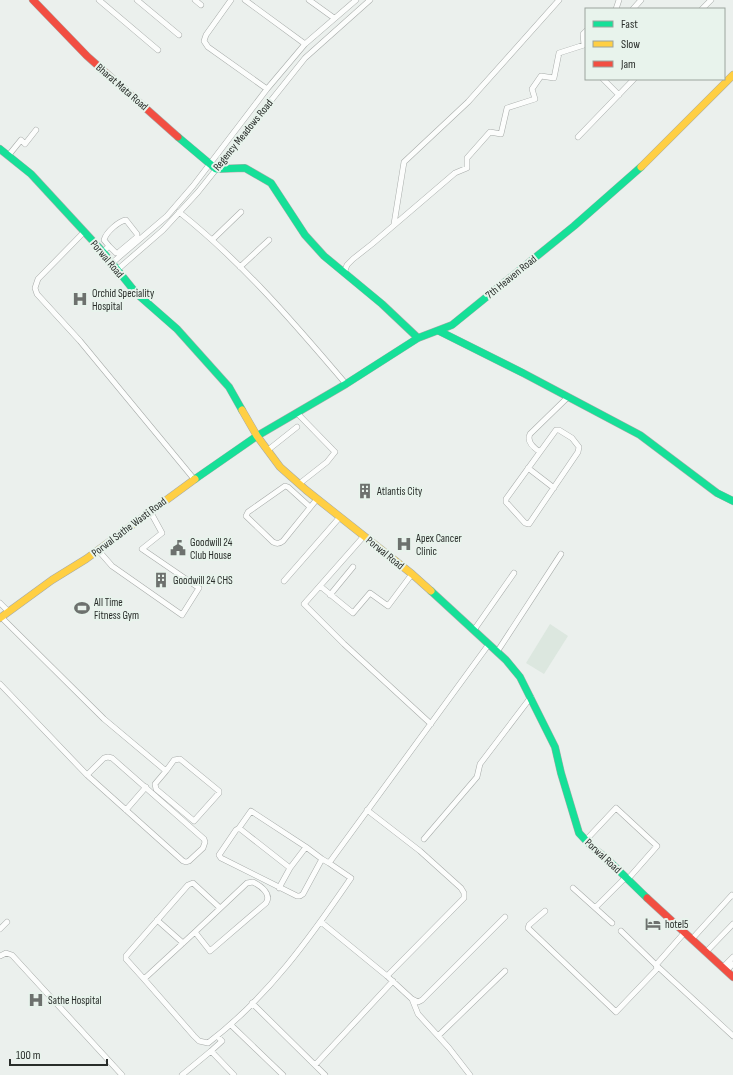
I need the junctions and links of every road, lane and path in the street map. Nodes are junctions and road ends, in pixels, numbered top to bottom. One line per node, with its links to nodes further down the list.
1 (33, 0): 30 (street, Bharat Mata Road)
2 (99, 0): 20 (street)
3 (138, 0): 18 (street)
4 (195, 0): 13 (street)
5 (231, 0): 24 (street)
6 (244, 0): 19 (street)
7 (309, 0): 16 (street)
8 (356, 0): 16 (street)
9 (370, 0): 31 (street, Regency Meadows Road)
10 (559, 0): 34 (street)
11 (641, 0): 14 (street)
12 (711, 0): 15 (street)
13 (201, 5)
14 (634, 8)
15 (703, 8)
16 (334, 18): 19 (street)
17 (585, 32): 34 (street)
18 (178, 34)
19 (305, 44): 24 (street)
20 (158, 50)
21 (733, 75): 44 (street, 7th Heaven Road)
22 (603, 80): 25 (street)
23 (633, 80): 25 (street)
24 (267, 89): 30 (street)
25 (619, 95): 27 (street)
26 (36, 130): 29 (street)
27 (578, 138)
28 (0, 149): 29 (street, Porwal Road)
29 (8, 156): 35 (street, Porwal Road)
30 (209, 164): 31 (street, Bharat Mata Road); 40 (street)
31 (216, 169): 32 (street, Regency Meadows Road); 43 (street)
32 (179, 212): 36 (street); 42 (street, Regency Meadows Road)
33 (241, 212): 36 (street)
34 (394, 224): 43 (street)
35 (84, 232): 39 (street, Porwal Road); 54 (street)
36 (212, 240): 41 (street)
37 (269, 240): 41 (street)
38 (110, 246): 38 (street); 39 (street)
39 (103, 252): 40 (street, Porwal Road)
40 (112, 264): 42 (street, Porwal Road)
41 (240, 267): 46 (street)
42 (117, 270): 50 (street, Porwal Road)
43 (344, 273): 45 (street)
44 (439, 331): 45 (street, 7th Heaven Road); 47 (street)
45 (418, 338): 46 (street, 7th Heaven Road)
46 (346, 384): 48 (street, 7th Heaven Road)
47 (568, 397): 52 (street); 58 (street)
48 (297, 413): 50 (street, 7th Heaven Road); 55 (street)
49 (297, 427): 51 (street)
50 (257, 436): 51 (street, Porwal Road); 54 (street, Porwal Sathe Wasti Road)
51 (268, 450): 55 (street, Porwal Road)
52 (540, 452): 53 (street); 56 (street)
53 (528, 468): 56 (street); 56 (street)
54 (194, 479): 60 (street, Porwal Sathe Wasti Road)
55 (299, 484): 57 (street, Porwal Road)
56 (554, 488)
57 (317, 499): 59 (street); 61 (street, Porwal Road)
58 (733, 501)
59 (310, 507): 59 (street)
60 (150, 511): 63 (street, Porwal Sathe Wasti Road); 63 (street)
61 (340, 517): 62 (street, Porwal Road); 68 (street)
62 (364, 536): 67 (street, Porwal Road); 69 (street)
63 (98, 550): 72 (street, Porwal Sathe Wasti Road)
64 (561, 554): 76 (street)
65 (353, 567): 70 (street)
66 (514, 573): 74 (street)
67 (412, 574): 70 (street); 74 (street, Porwal Road)
68 (284, 581)
69 (320, 586): 70 (street); 79 (street)
70 (330, 595)
71 (0, 603): 72 (street)
72 (8, 611): 73 (street, Porwal Sathe Wasti Road)
73 (1, 618): 80 (street)
74 (474, 630): 75 (street, Porwal Road)
75 (489, 644): 76 (street, Porwal Road); 79 (street)
76 (497, 652): 78 (street, Porwal Road)
77 (0, 684): 81 (street)
78 (531, 697): 86 (street); 87 (street, Porwal Road)
79 (431, 724): 84 (street)
80 (166, 771): 80 (street)
81 (87, 775): 82 (street); 83 (street)
82 (146, 787): 83 (street); 83 (street)
83 (126, 810)
84 (367, 810): 90 (street); 119 (street)
85 (239, 828): 88 (street); 91 (street); 93 (street)
86 (424, 839)
87 (586, 840): 92 (street, Porwal Road); 92 (street)
88 (306, 847): 89 (street); 91 (street)
89 (322, 859): 90 (street); 93 (street)
90 (329, 863): 102 (street)
91 (290, 868): 93 (street)
92 (627, 878): 97 (street); 109 (street, Porwal Road)
93 (279, 888)
94 (573, 888): 97 (street)
95 (733, 896): 110 (street)
96 (220, 908): 100 (street); 108 (street); 108 (street)
97 (596, 908): 103 (street)
98 (545, 911): 116 (street)
99 (505, 917): 123 (street)
100 (157, 920): 111 (street); 121 (street)
101 (7, 922): 106 (street)
102 (321, 922): 119 (street); 124 (street)
103 (612, 923)
104 (733, 924): 112 (street)
105 (733, 927): 112 (street)
106 (0, 929)
107 (621, 931): 116 (street)
108 (195, 932): 111 (street)
109 (685, 932): 110 (street, Porwal Road); 116 (street)
110 (692, 939): 112 (street, Porwal Road)
111 (183, 943): 121 (street)
112 (707, 953): 117 (street, Porwal Road)
113 (0, 956): 131 (street)
114 (733, 957): 117 (street)
115 (733, 964): 117 (street)
116 (656, 965): 128 (street)
117 (725, 969): 120 (street, Porwal Road)
118 (505, 971): 127 (street)
119 (387, 976): 122 (street)
120 (733, 976)
121 (144, 979): 126 (street)
122 (393, 981): 123 (street); 130 (street)
123 (412, 999): 127 (street)
124 (252, 1003): 125 (street); 130 (street)
125 (231, 1025): 126 (street); 134 (street)
126 (217, 1036): 129 (street)
127 (438, 1036): 136 (street)
128 (733, 1036)
129 (211, 1051): 132 (street); 133 (street)
130 (315, 1065): 135 (street)
131 (122, 1075)
132 (182, 1075)
133 (234, 1075)
134 (283, 1075)
135 (325, 1075)
136 (470, 1075)

